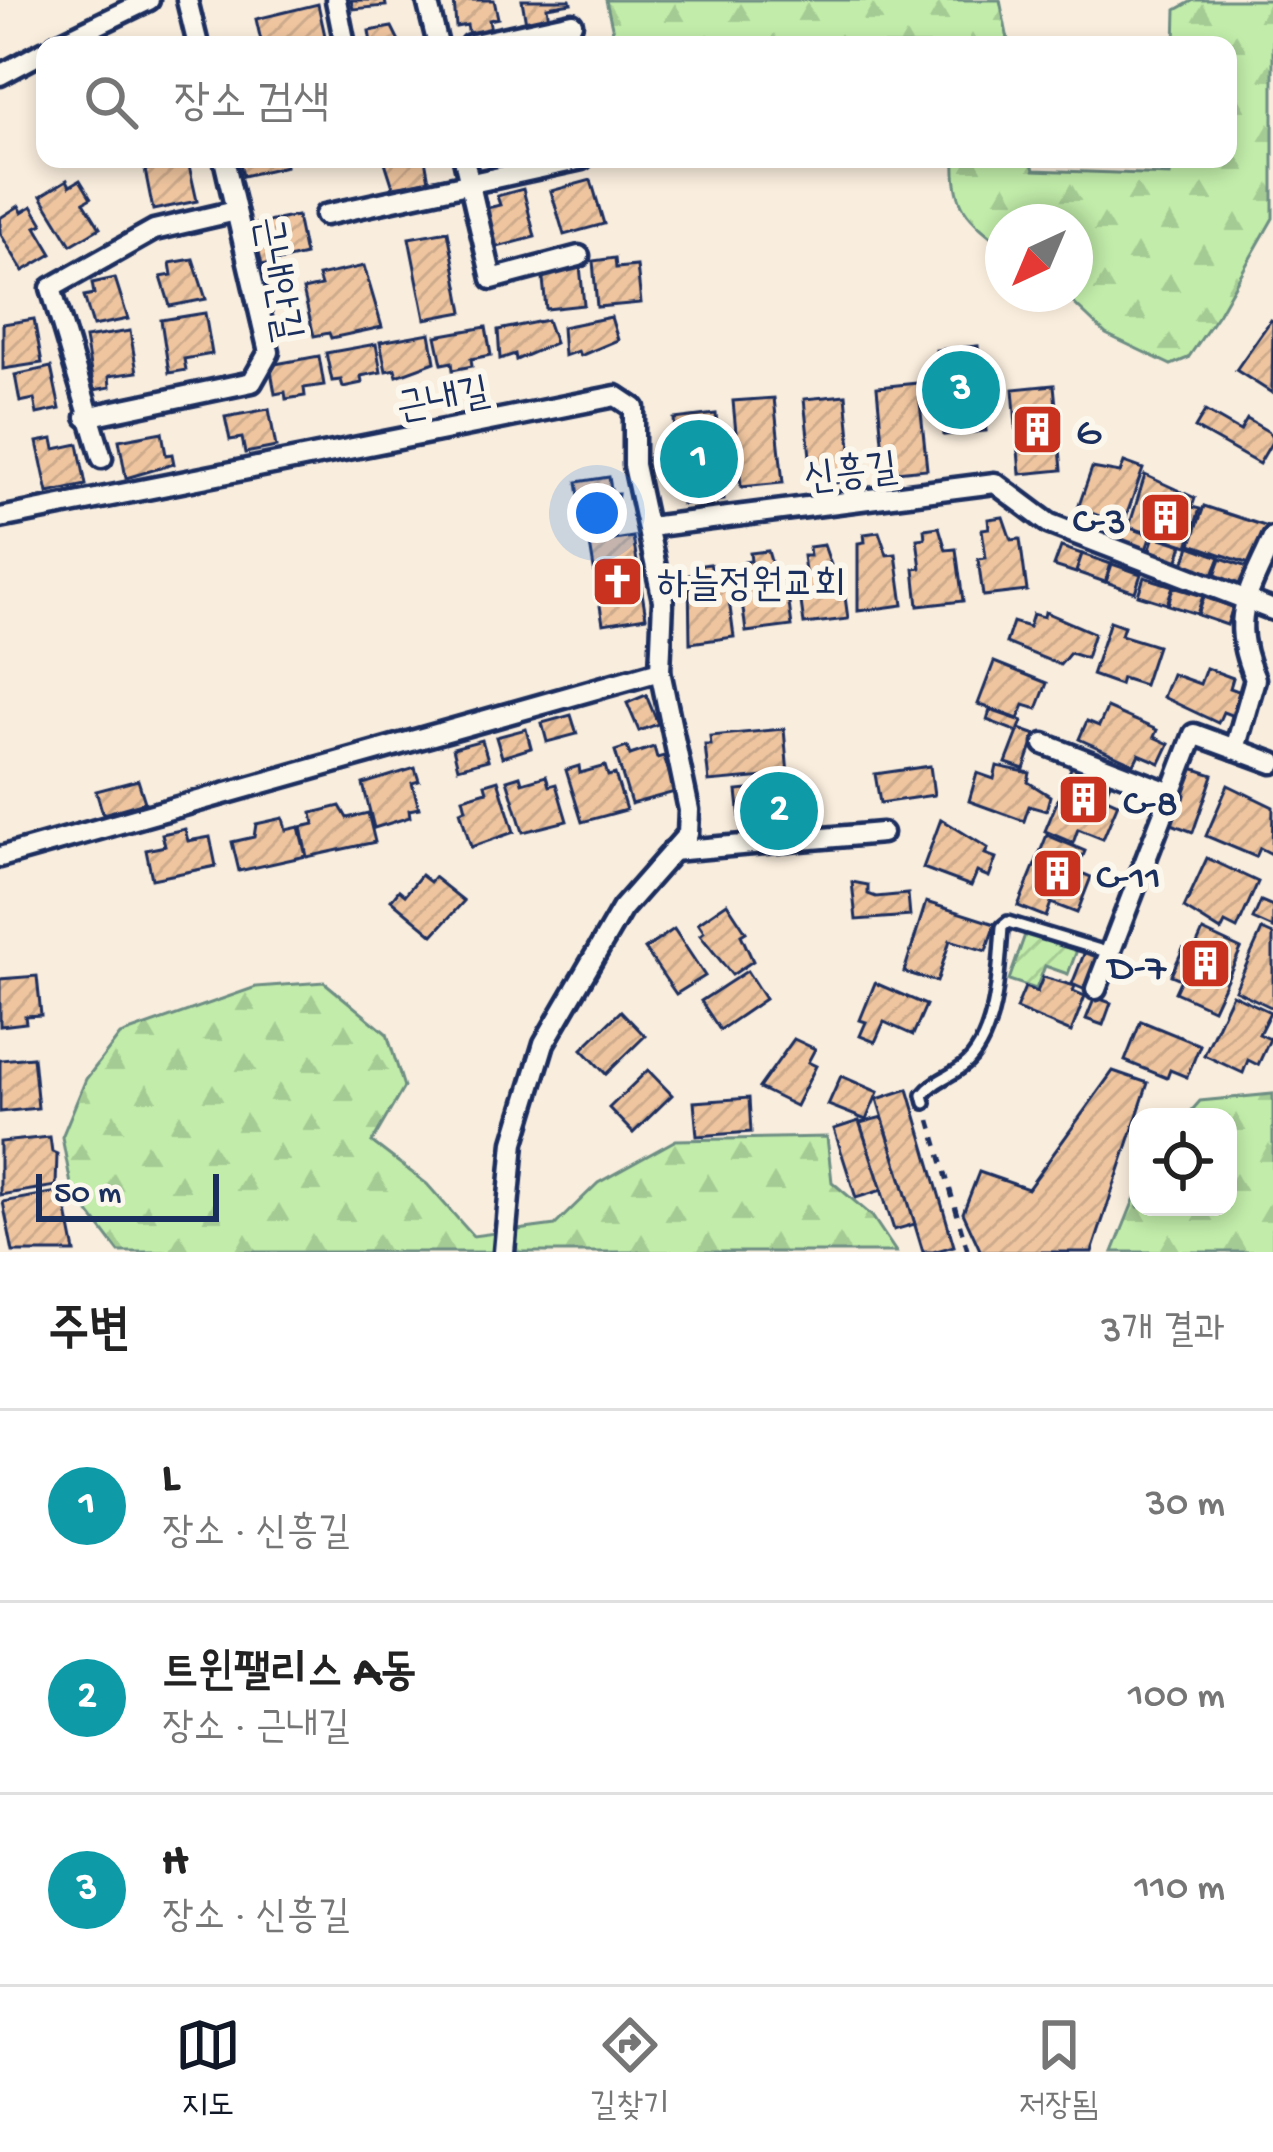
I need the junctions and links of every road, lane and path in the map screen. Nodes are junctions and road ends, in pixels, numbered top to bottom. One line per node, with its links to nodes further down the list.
1 (149, 0): 6 (street)
2 (188, 0): 7 (street)
3 (336, 0): 8 (street)
4 (427, 0): 9 (street)
5 (572, 23): 10 (street)
6 (75, 36)
7 (196, 36)
8 (343, 36)
9 (436, 36)
10 (512, 36)
11 (36, 56): 12 (street)
12 (0, 76)
13 (226, 168): 17 (street, 근내안길)
14 (466, 168): 16 (street)
15 (545, 168): 16 (street)
16 (469, 186): 18 (street); 19 (street)
17 (236, 211): 20 (street); 20 (street, 근내안길)
18 (325, 215)
19 (579, 256)
20 (86, 417): 21 (street)
21 (102, 458)
22 (0, 518): 23 (street, 근내길)
23 (649, 527): 25 (street, 신흥길); 27 (street, 근내길)
24 (1273, 538): 25 (street)
25 (1245, 602): 26 (street, 신흥길); 29 (street)
26 (1273, 610)
27 (659, 670): 33 (street, 근내길); 34 (street)
28 (1044, 744): 31 (street)
29 (1234, 749): 30 (street); 31 (street)
30 (1273, 763)
31 (1173, 794): 35 (street)
32 (883, 832): 33 (street)
33 (672, 851): 38 (street, 근내길)
34 (0, 857)
35 (1110, 953): 36 (street); 37 (lane)
36 (1096, 988)
37 (926, 1103): 39 (path)
38 (504, 1252)
39 (968, 1252)

